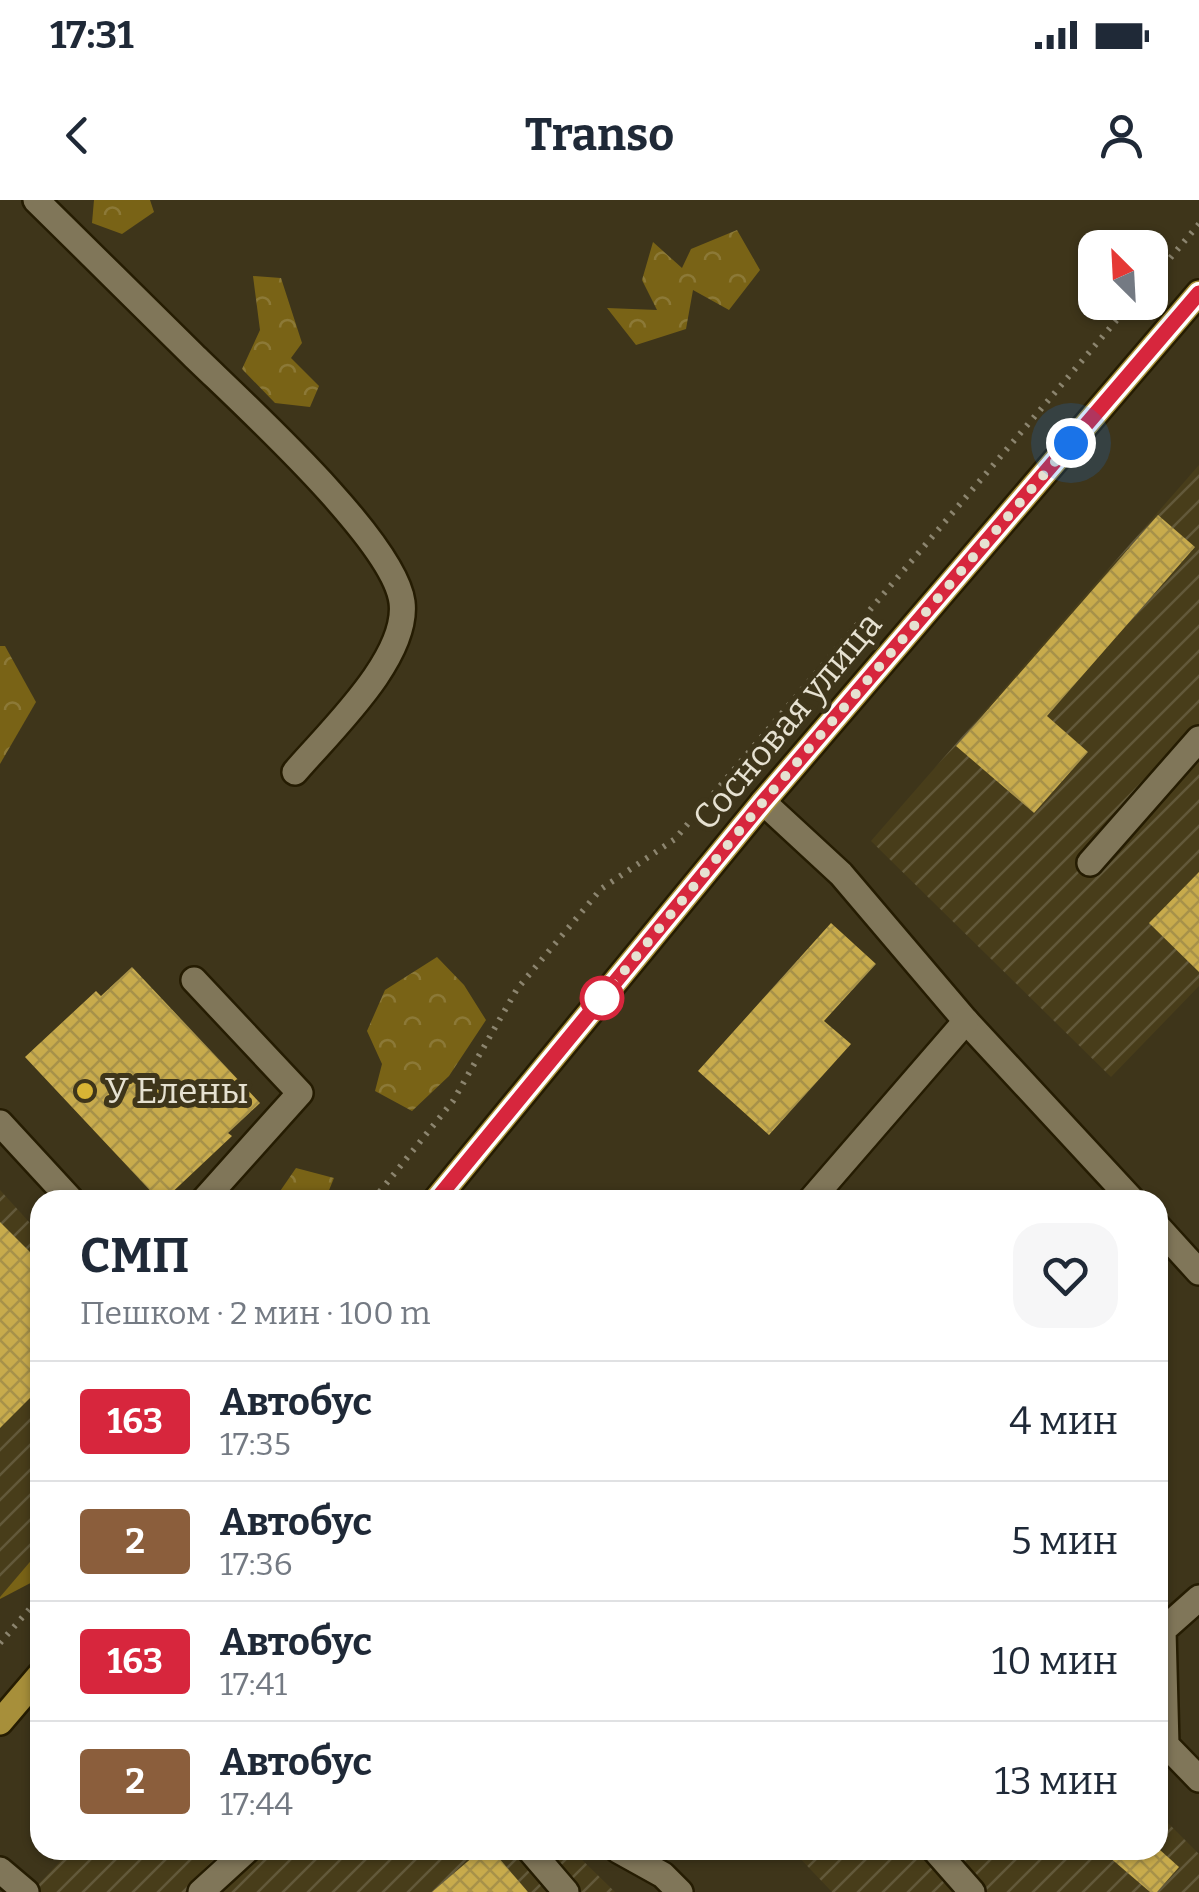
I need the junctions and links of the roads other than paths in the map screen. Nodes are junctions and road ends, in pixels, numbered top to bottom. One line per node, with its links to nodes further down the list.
1 (36, 200): 4 (street)
2 (1199, 293): 5 (main road, Сосновая улица)
3 (1199, 739): 6 (street)
4 (295, 772)
5 (763, 802): 8 (street); 12 (main road, Сосновая улица)
6 (1090, 864)
7 (194, 980): 11 (street)
8 (966, 1021): 13 (street); 14 (street)
9 (0, 1124): 10 (street)
10 (62, 1190)
11 (213, 1190)
12 (444, 1190)
13 (821, 1190)
14 (1123, 1190)
15 (1168, 1238): 16 (street)
16 (1199, 1272)
17 (1199, 1598): 18 (street)
18 (1168, 1626)
19 (30, 1687): 20 (main road)
20 (0, 1722)
21 (1168, 1747): 22 (street)
22 (1199, 1779)
23 (236, 1860): 29 (street)
24 (539, 1860): 30 (street)
25 (635, 1860): 31 (street)
26 (944, 1860): 32 (street)
27 (0, 1870): 28 (street)
28 (26, 1892)
29 (201, 1892)
30 (566, 1892)
31 (680, 1892)
32 (972, 1892)

